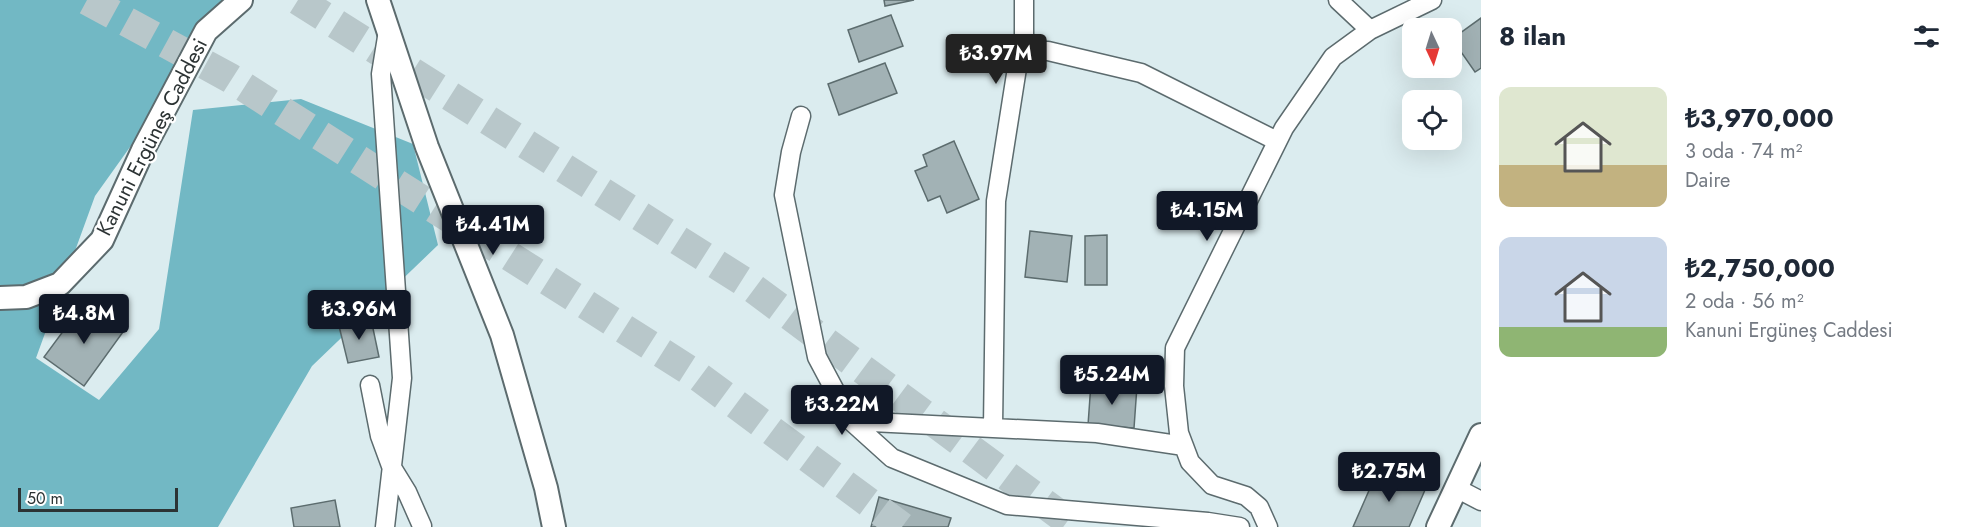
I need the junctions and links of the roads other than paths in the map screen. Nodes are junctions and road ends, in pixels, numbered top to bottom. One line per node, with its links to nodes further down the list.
1 (241, 0): 11 (street, Kanuni Ergüneş Caddesi)
2 (378, 0): 6 (street)
3 (1024, 0): 8 (street)
4 (1338, 0): 7 (street)
5 (1432, 0): 7 (street)
6 (388, 29): 17 (street); 22 (street)
7 (1370, 30): 10 (street)
8 (1024, 51): 10 (street); 14 (street)
9 (801, 116): 13 (street)
10 (1277, 141): 16 (street)
11 (0, 298)
12 (370, 385): 17 (street)
13 (851, 421): 14 (street); 23 (street)
14 (993, 428): 16 (street)
15 (1481, 435): 18 (street)
16 (1184, 446): 24 (street)
17 (391, 466): 20 (street); 21 (street)
18 (1456, 488): 19 (street); 25 (street)
19 (1481, 501)
20 (422, 526)
21 (385, 527)
22 (554, 527)
23 (1240, 527)
24 (1268, 527)
25 (1438, 527)

